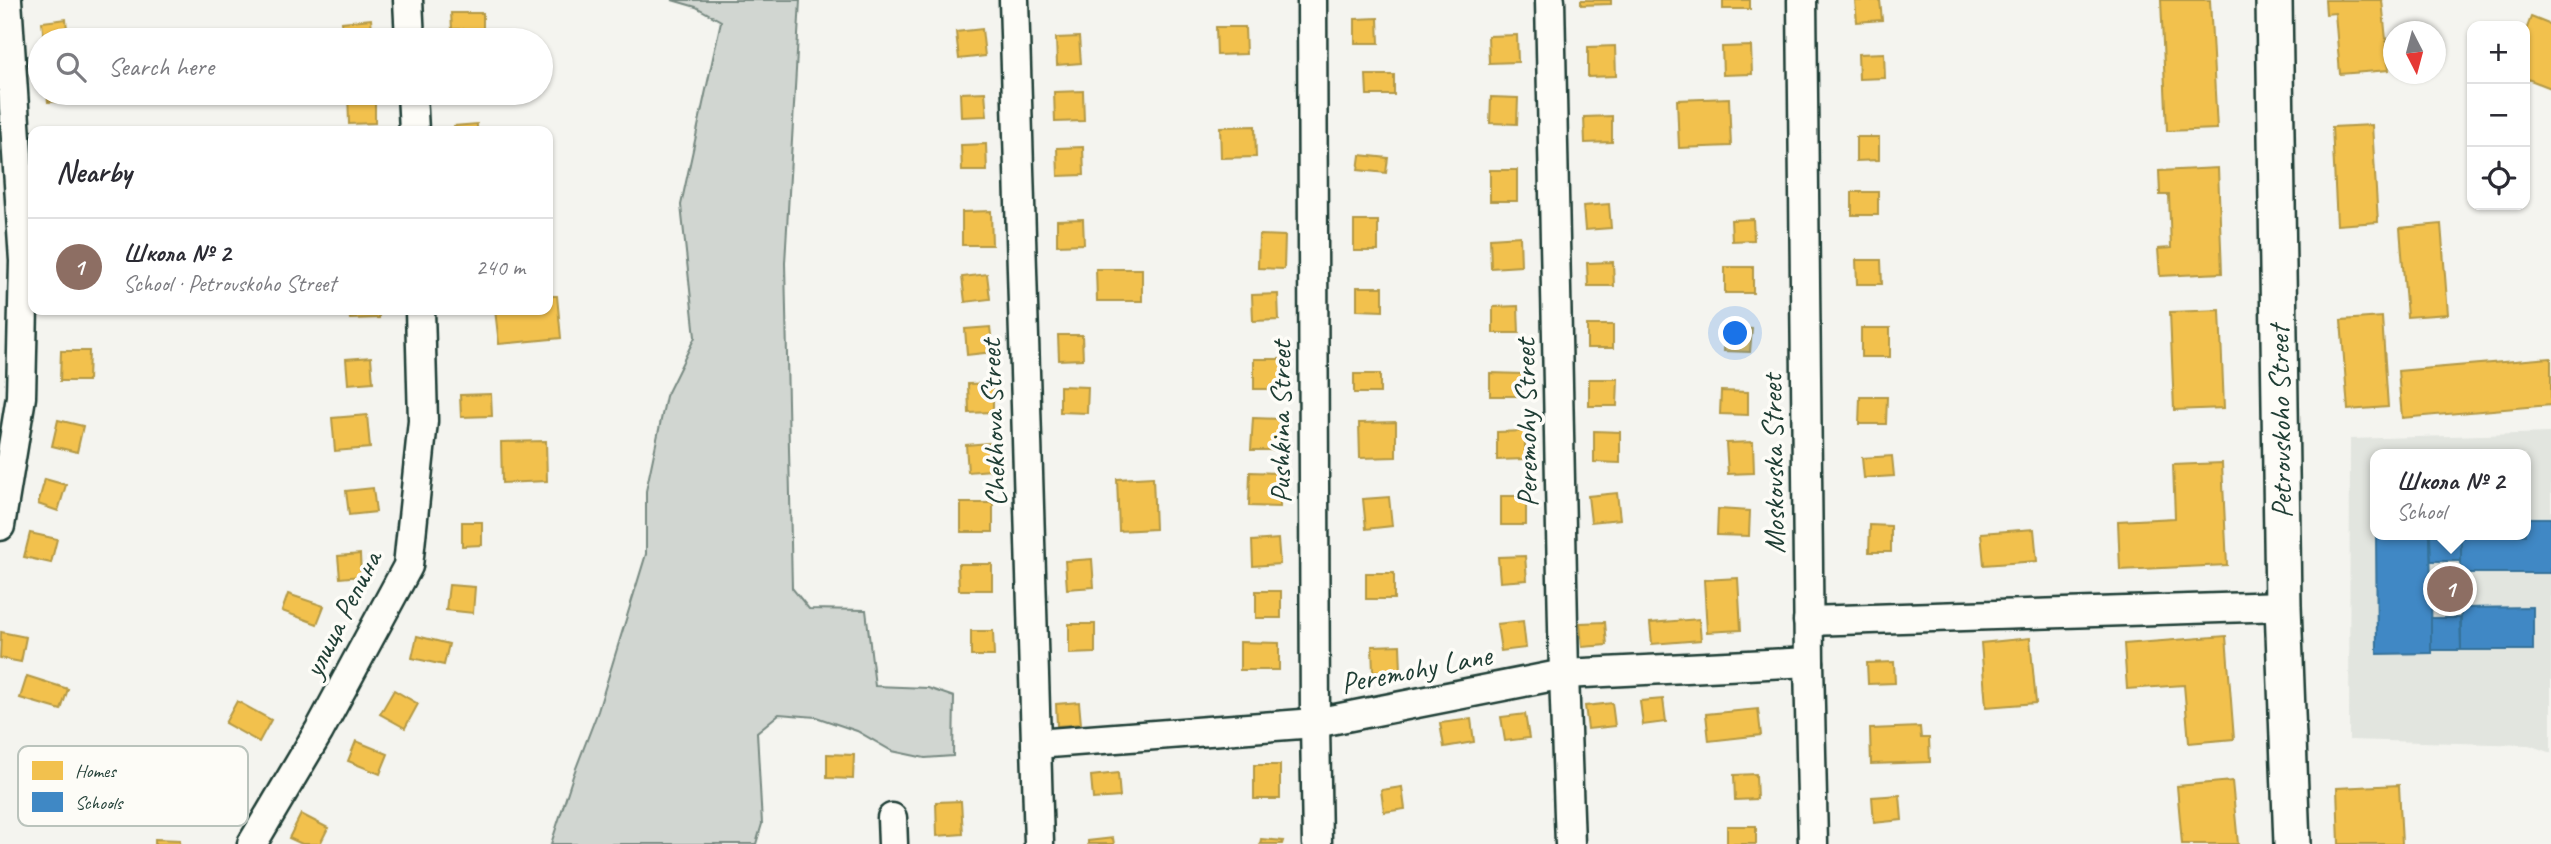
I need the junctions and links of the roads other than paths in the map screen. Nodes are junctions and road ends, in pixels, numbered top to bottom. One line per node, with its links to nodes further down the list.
1 (7, 0): 12 (street)
2 (408, 0): 8 (street)
3 (1014, 0): 18 (street, Chekhova Street)
4 (1312, 0): 17 (street, Pushkina Street)
5 (1550, 0): 16 (street, Peremohy Street)
6 (1802, 0): 14 (street, Moskovska Street)
7 (2274, 0): 13 (main road, Petrovskoho Street)
8 (409, 28)
9 (413, 105): 10 (street)
10 (414, 126)
11 (420, 315): 19 (street, улица Репина)
12 (0, 526)
13 (2283, 606): 14 (street); 24 (main road, Petrovskoho Street)
14 (1808, 621): 15 (street, Moskovska Street)
15 (1809, 662): 16 (street, Peremohy Lane); 23 (street, Moskovska Street)
16 (1564, 674): 17 (street, Peremohy Lane); 22 (street, Peremohy Street)
17 (1315, 723): 18 (street, Peremohy Lane); 21 (street, Pushkina Street)
18 (1036, 744): 20 (street, Chekhova Street)
19 (252, 844)
20 (1039, 844)
21 (1318, 844)
22 (1570, 844)
23 (1813, 844)
24 (2292, 844)

